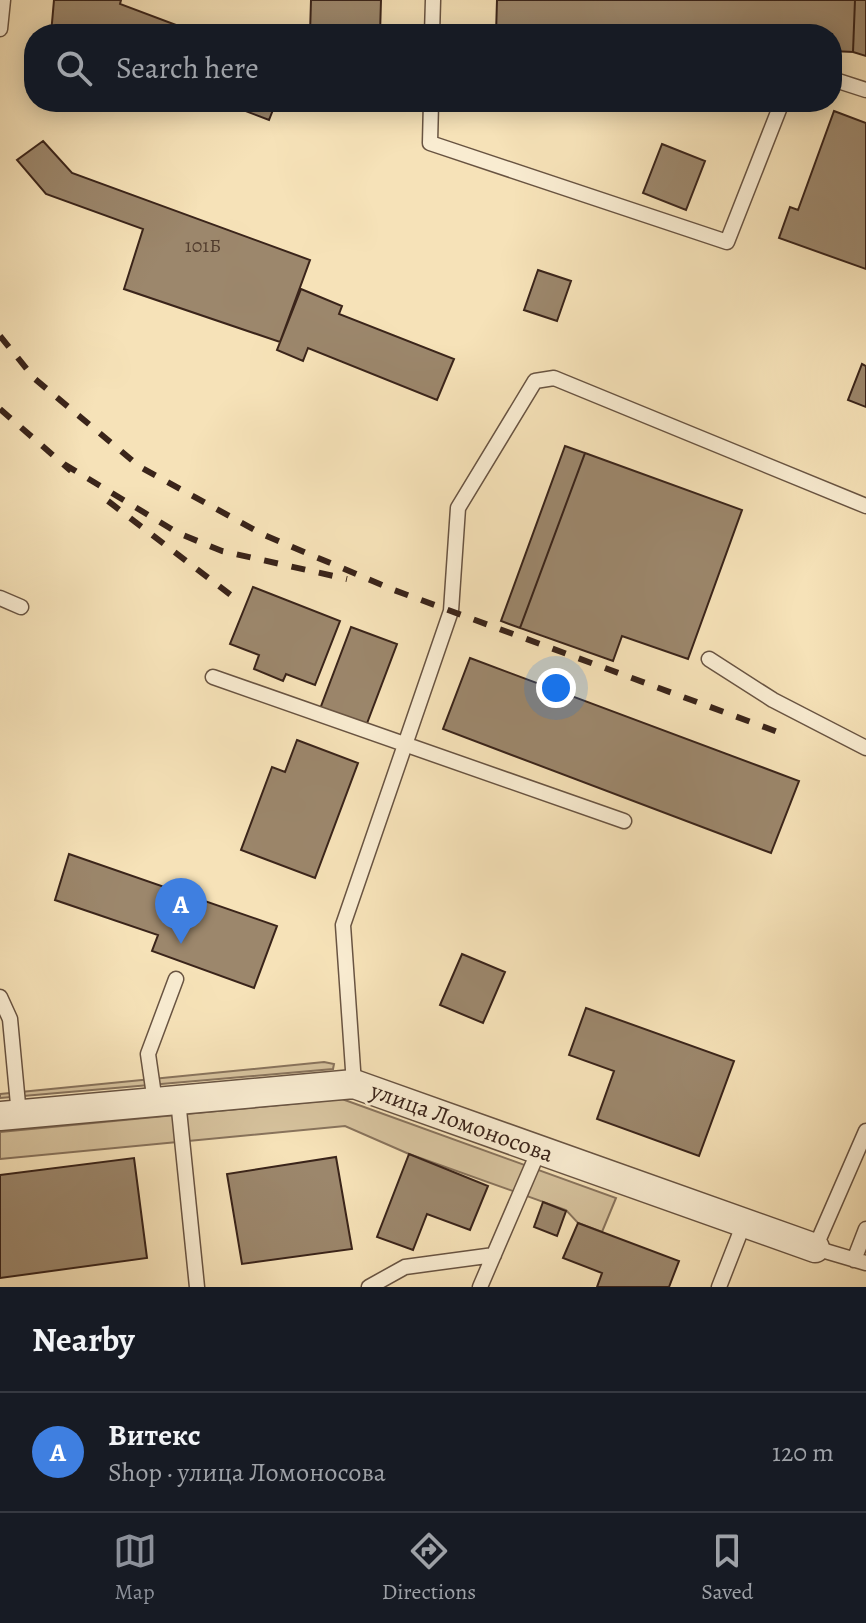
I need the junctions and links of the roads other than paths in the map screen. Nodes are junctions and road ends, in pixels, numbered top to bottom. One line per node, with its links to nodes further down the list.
1 (3, 0): 4 (lane)
2 (433, 0): 3 (lane)
3 (432, 24)
4 (0, 29)
5 (842, 82): 6 (lane)
6 (866, 90)
7 (431, 112): 8 (lane)
8 (778, 112)
9 (866, 506): 14 (lane)
10 (0, 598): 11 (lane)
11 (21, 607)
12 (709, 659): 15 (lane)
13 (213, 677): 14 (lane)
14 (405, 746): 16 (lane); 19 (lane)
15 (866, 748)
16 (624, 821)
17 (176, 979): 20 (lane)
18 (0, 997): 21 (lane)
19 (354, 1084): 20 (street, улица Ломоносова); 23 (street, улица Ломоносова)
20 (165, 1101): 21 (street, улица Ломоносова); 29 (lane)
21 (9, 1116)
22 (866, 1131): 26 (lane)
23 (539, 1150): 24 (street, улица Ломоносова); 27 (lane)
24 (744, 1223): 26 (street, улица Ломоносова); 32 (lane)
25 (866, 1229): 28 (lane)
26 (815, 1248): 28 (lane)
27 (494, 1255): 30 (lane); 31 (lane)
28 (860, 1261)
29 (197, 1287)
30 (369, 1287)
31 (480, 1287)
32 (719, 1287)

